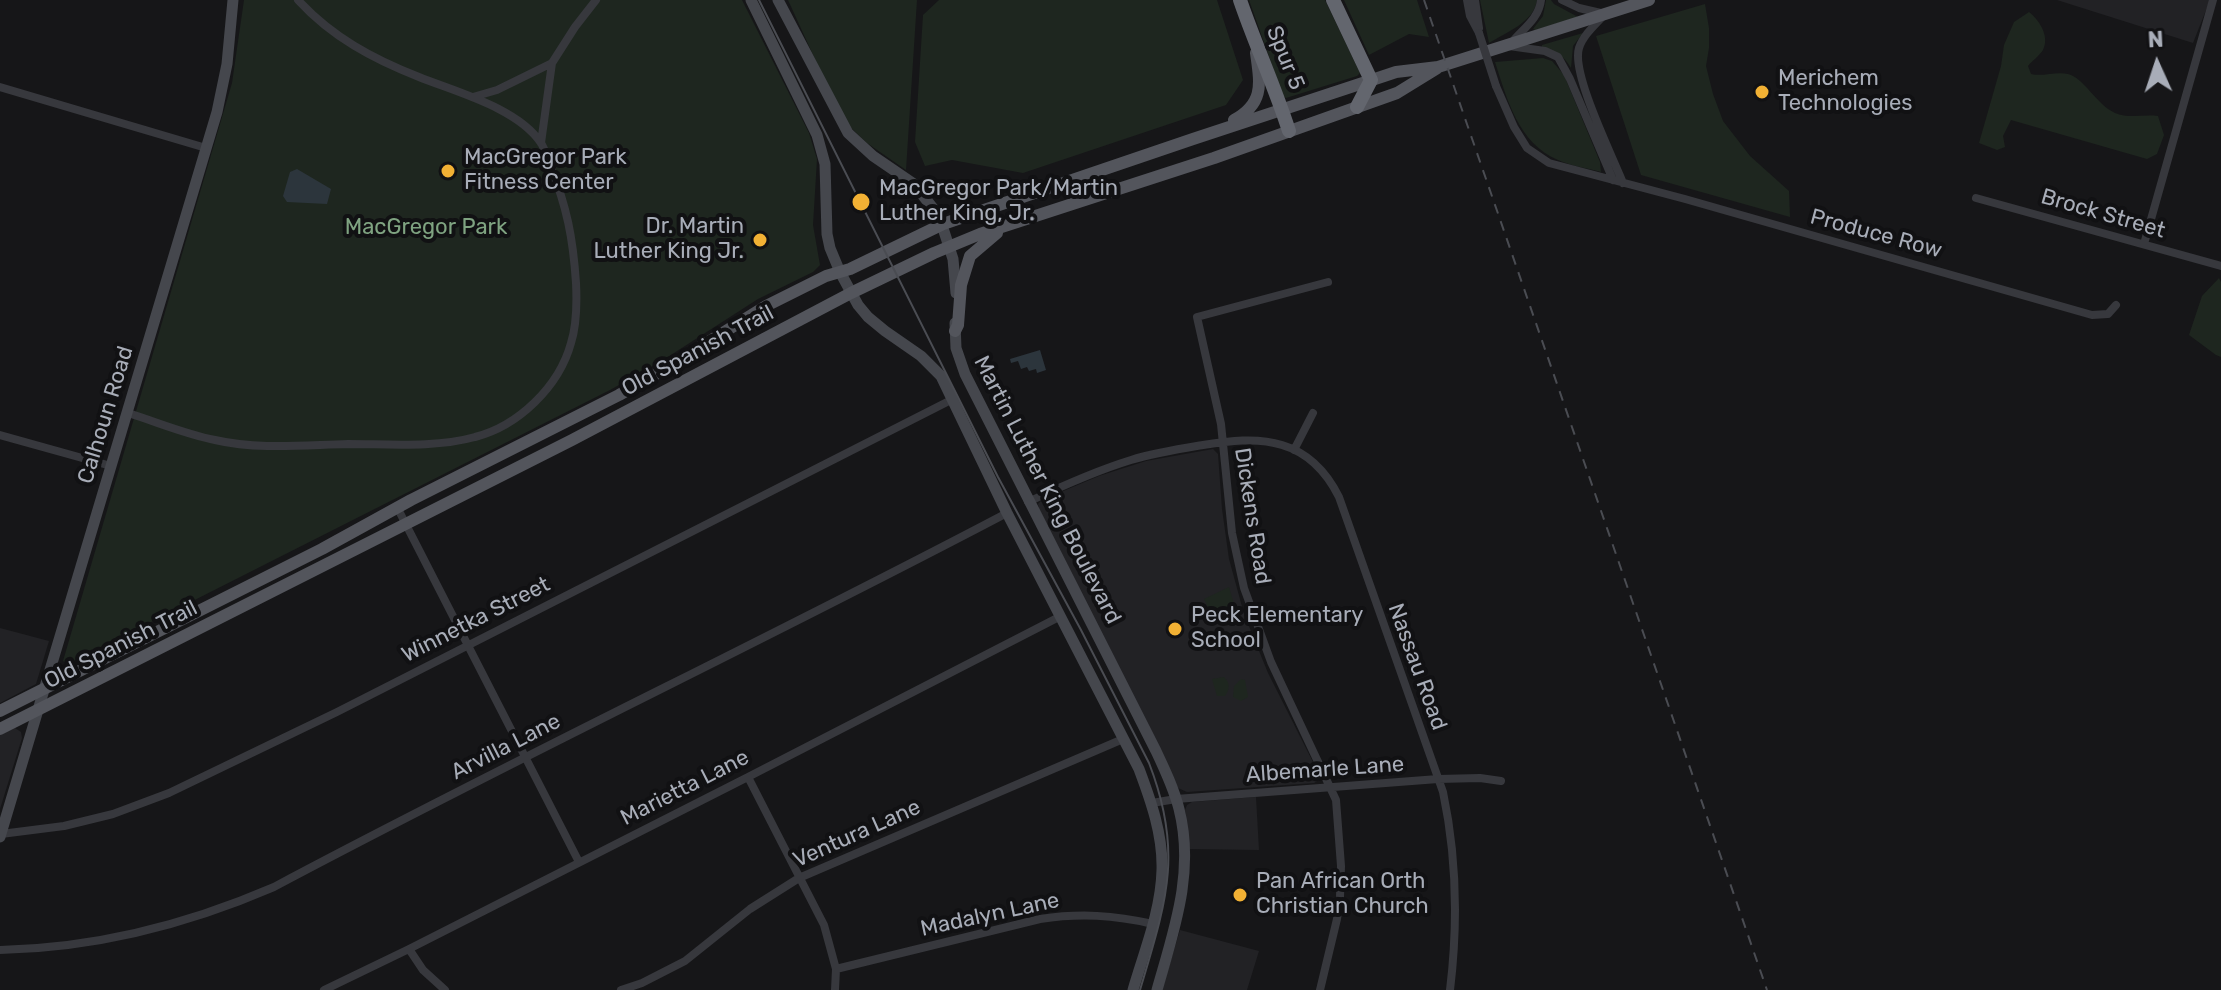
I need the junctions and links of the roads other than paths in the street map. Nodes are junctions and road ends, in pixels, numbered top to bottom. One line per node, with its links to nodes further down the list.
1 (233, 0): 28 (main road, Calhoun Road)
2 (596, 0): 18 (street)
3 (751, 0): 37 (main road, Martin Luther King Boulevard)
4 (778, 0): 32 (main road, Martin Luther King Boulevard)
5 (1240, 0): 16 (highway, Spur 5 / Spur 5)
6 (1333, 0): 20 (highway)
7 (1467, 0): 15 (street, Produce Row)
8 (1475, 0): 15 (street, Produce Row)
9 (1541, 0): 17 (street)
10 (1562, 0): 14 (street)
11 (1649, 0): 14 (main road, Old Spanish Trail)
12 (2213, 0): 34 (street)
13 (301, 4): 22 (street)
14 (1605, 14): 17 (main road, Old Spanish Trail); 30 (street)
15 (1479, 33): 29 (street, Produce Row, bridge)
16 (1254, 42): 24 (highway, Spur 5 / Spur 5); 26 (main road)
17 (1508, 46): 19 (main road, Old Spanish Trail); 29 (street)
18 (552, 63): 22 (street); 27 (street)
19 (1438, 67): 20 (main road, Old Spanish Trail); 23 (main road, Old Spanish Trail)
20 (1371, 80): 23 (highway); 24 (main road, Old Spanish Trail)
21 (0, 87): 28 (street)
22 (473, 97): 27 (street)
23 (1357, 107): 25 (main road, Old Spanish Trail)
24 (1282, 109): 25 (highway, Spur 5 / Spur 5); 26 (main road, Old Spanish Trail)
25 (1289, 131): 33 (main road, Old Spanish Trail)
26 (1193, 139): 32 (main road, Old Spanish Trail)
27 (541, 143): 43 (street)
28 (206, 148): 43 (main road, Calhoun Road)
29 (1613, 180): 30 (street, Produce Row)
30 (1623, 183): 40 (street, Produce Row)
31 (1976, 198): 34 (street, Brock Street)
32 (943, 224): 35 (main road, Martin Luther King Boulevard); 37 (main road, Old Spanish Trail)
33 (1004, 227): 35 (main road, Old Spanish Trail); 41 (main road)
34 (2144, 244): 36 (street, Brock Street)
35 (950, 246): 39 (main road, Old Spanish Trail); 41 (main road, Martin Luther King Boulevard)
36 (2221, 266)
37 (840, 272): 39 (main road, Martin Luther King Boulevard); 50 (main road, Old Spanish Trail)
38 (1328, 282): 46 (street, Dickens Road)
39 (851, 293): 42 (main road, Martin Luther King Boulevard); 52 (main road, Old Spanish Trail)
40 (2116, 305)
41 (955, 331): 49 (main road, Martin Luther King Boulevard)
42 (953, 399): 51 (main road, Martin Luther King Boulevard); 54 (street, Winnetka Street)
43 (128, 413): 48 (main road, Calhoun Road)
44 (1313, 413): 47 (street)
45 (0, 435): 48 (street)
46 (1223, 442): 47 (street, Nassau Road); 49 (street); 64 (street, Dickens Road)
47 (1294, 450): 62 (street, Nassau Road)
48 (111, 466): 55 (main road, Calhoun Road)
49 (1028, 502): 65 (main road, Martin Luther King Boulevard)
50 (397, 507): 52 (street); 55 (main road, Old Spanish Trail)
51 (1007, 513): 53 (main road, Martin Luther King Boulevard); 60 (street, Arvilla Lane)
52 (405, 523): 54 (street); 56 (main road, Old Spanish Trail)
53 (1061, 616): 59 (main road, Martin Luther King Boulevard); 61 (street, Marietta Lane)
54 (468, 644): 60 (street); 67 (street, Winnetka Street)
55 (45, 689): 56 (main road, Calhoun Road); 57 (main road, Old Spanish Trail)
56 (37, 710): 58 (main road, Old Spanish Trail); 67 (main road, Calhoun Road)
57 (0, 711)
58 (0, 729)
59 (1123, 739): 66 (main road, Martin Luther King Boulevard); 69 (street, Ventura Lane)
60 (524, 757): 68 (street); 72 (street, Arvilla Lane)
61 (748, 777): 68 (street, Marietta Lane); 69 (street)
62 (1438, 779): 63 (street, Albemarle Lane); 64 (street, Albemarle Lane); 81 (street, Nassau Road)
63 (1501, 781)
64 (1332, 787): 65 (street, Albemarle Lane); 80 (street, Dickens Road)
65 (1176, 799): 66 (street, Albemarle Lane); 79 (main road, Martin Luther King Boulevard)
66 (1152, 803): 70 (main road, Martin Luther King Boulevard)
67 (0, 836)
68 (579, 862): 71 (street, Marietta Lane)
69 (799, 878): 73 (street); 76 (street, Ventura Lane)
70 (1153, 924): 73 (street, Madalyn Lane); 78 (main road, Martin Luther King Boulevard)
71 (409, 949): 74 (street, Marietta Lane); 75 (street)
72 (0, 950)
73 (836, 969): 77 (street)
74 (324, 990)
75 (445, 990)
76 (621, 990)
77 (835, 990)
78 (1133, 990)
79 (1157, 990)
80 (1320, 990)
81 (1450, 990)

